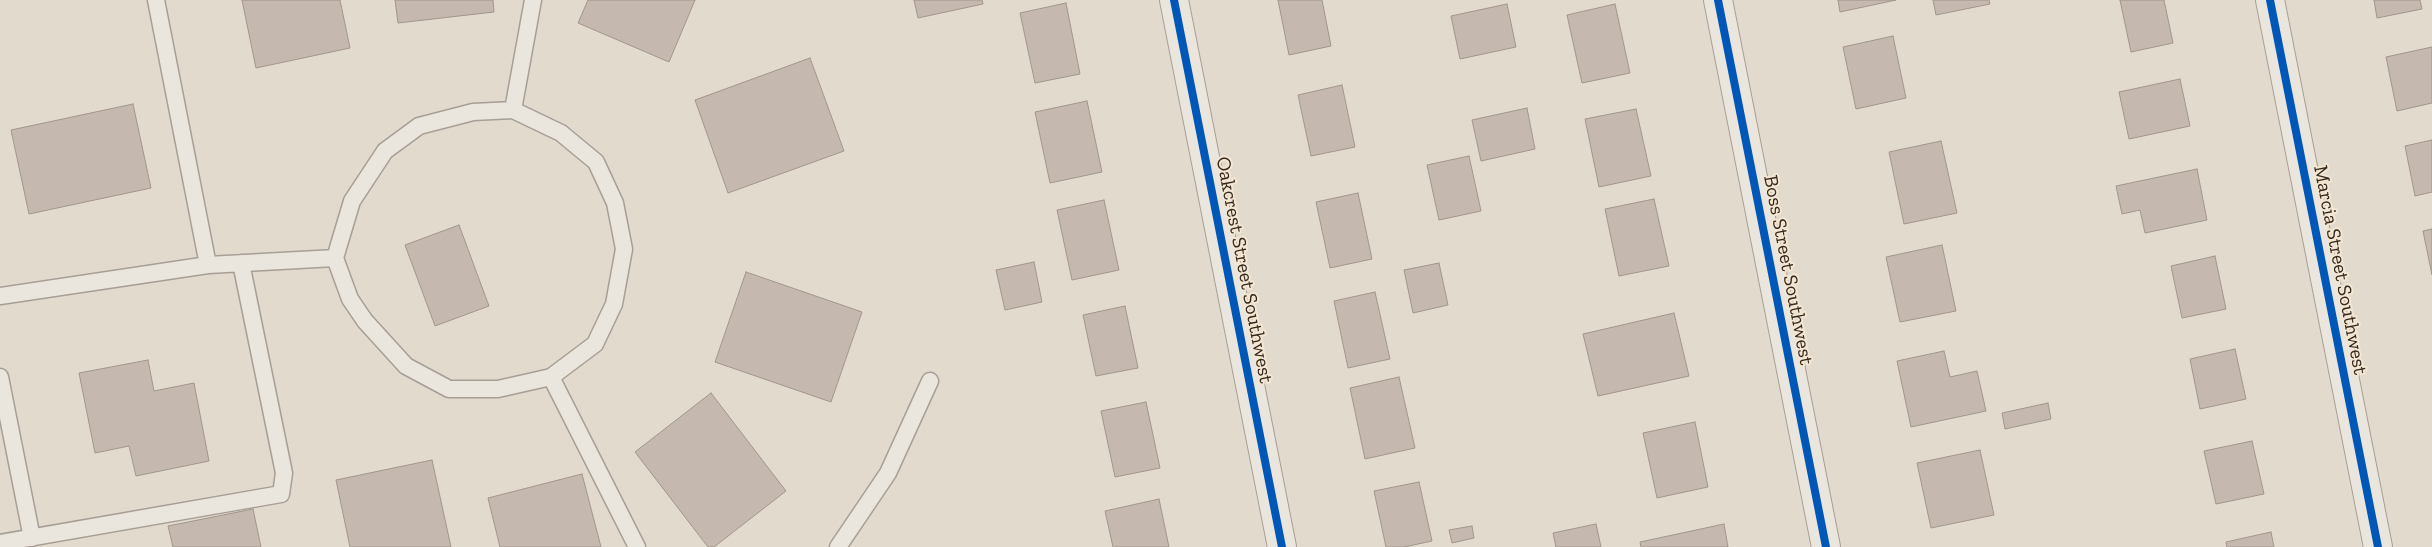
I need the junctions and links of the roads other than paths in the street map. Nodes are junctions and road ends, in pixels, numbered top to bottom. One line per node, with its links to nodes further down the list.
1 (156, 0): 9 (lane)
2 (533, 0): 6 (lane)
3 (1174, 0): 18 (street, Oakcrest Street Southwest)
4 (1718, 0): 19 (street, Boss Street Southwest)
5 (2270, 0): 20 (street, Marcia Street Southwest)
6 (514, 110): 7 (lane); 12 (lane)
7 (335, 258): 8 (lane); 12 (lane)
8 (241, 263): 9 (lane); 14 (lane)
9 (208, 265): 10 (lane)
10 (0, 296)
11 (0, 377): 14 (lane)
12 (551, 378): 16 (lane)
13 (930, 381): 17 (lane)
14 (32, 538): 15 (lane)
15 (0, 543)
16 (637, 547)
17 (838, 547)
18 (1282, 547)
19 (1826, 547)
20 (2378, 547)

